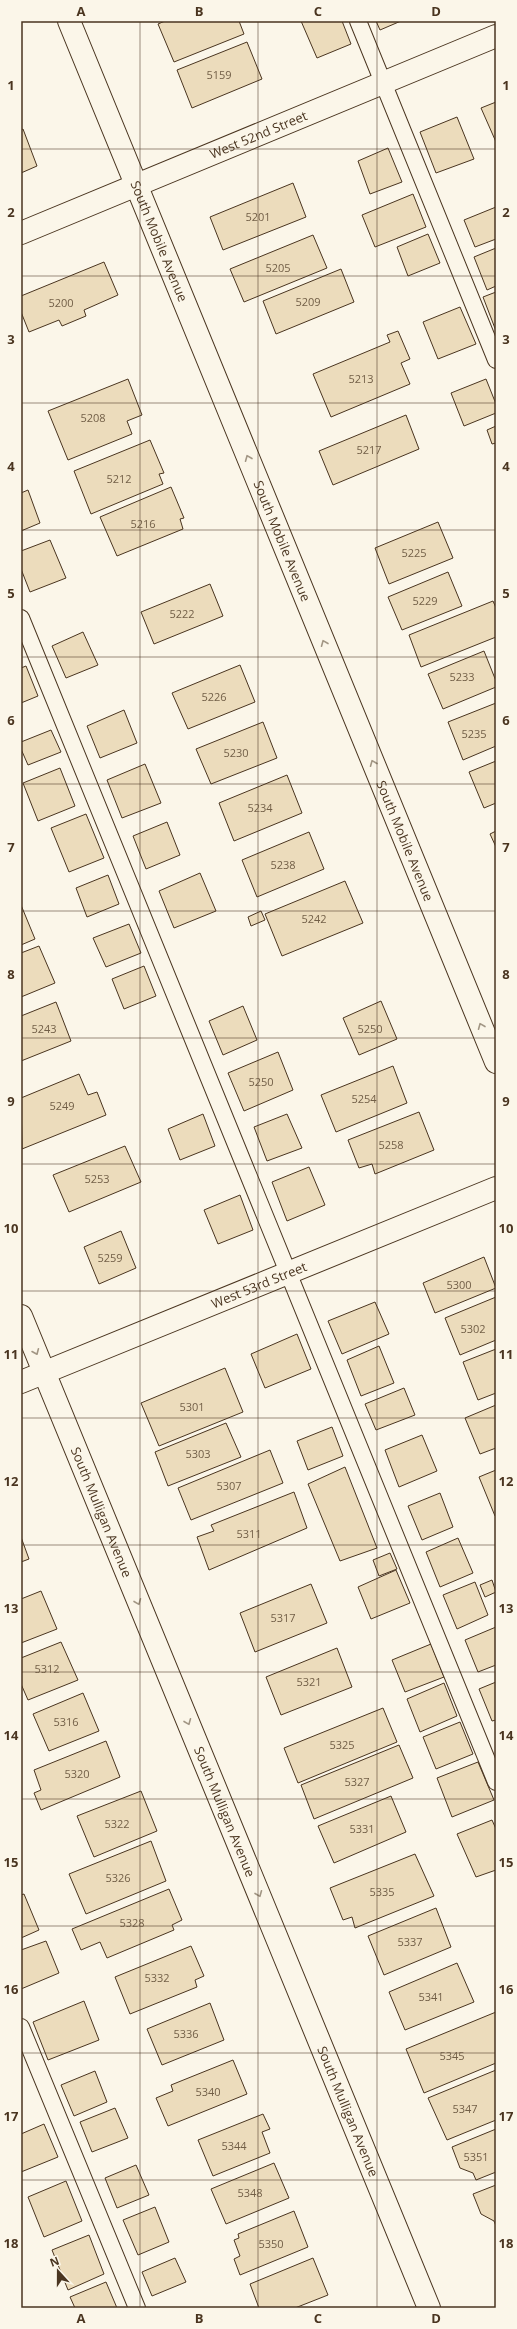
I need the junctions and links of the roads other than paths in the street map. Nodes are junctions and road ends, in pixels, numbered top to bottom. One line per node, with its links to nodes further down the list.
1 (68, 21): 5 (street, South Mobile Avenue)
2 (358, 21): 4 (lane)
3 (496, 36): 4 (street, West 52nd Street)
4 (384, 83): 5 (street, West 52nd Street); 7 (lane)
5 (136, 186): 6 (street, West 52nd Street); 9 (street, South Mobile Avenue, one-way to 5)
6 (21, 233)
7 (496, 360)
8 (21, 618): 11 (lane)
9 (496, 1062)
10 (496, 1188): 11 (street, West 53rd Street)
11 (288, 1273): 13 (street, West 53rd Street); 15 (lane)
12 (21, 1316): 13 (street, South Mulligan Avenue, one-way to 13)
13 (45, 1373): 14 (street, West 53rd Street); 18 (street, South Mulligan Avenue, one-way to 18)
14 (21, 1382)
15 (496, 1782)
16 (21, 2027): 17 (lane)
17 (137, 2308)
18 (429, 2308)

